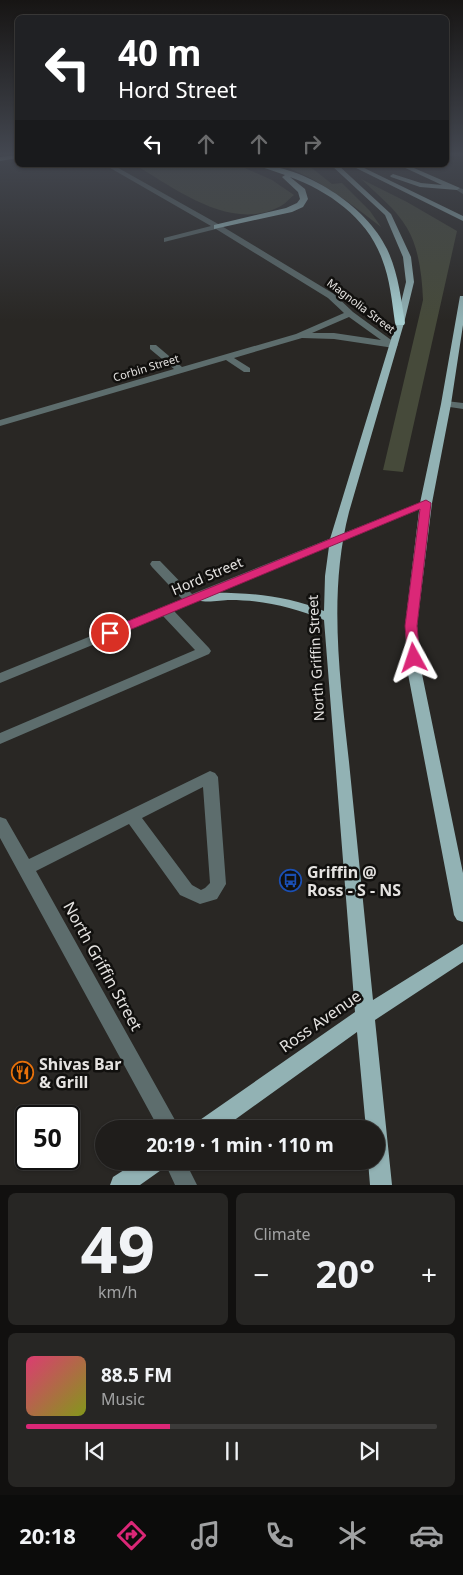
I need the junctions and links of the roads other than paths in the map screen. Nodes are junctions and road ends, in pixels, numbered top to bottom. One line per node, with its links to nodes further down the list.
1 (188, 210): 7 (street, Magnolia Street)
2 (288, 210): 7 (highway)
3 (351, 210): 11 (highway)
4 (384, 210): 11 (main road, North Griffin Street)
5 (445, 210): 6 (main road)
6 (463, 219)
7 (217, 227): 8 (street); 10 (street, Magnolia Street)
8 (167, 240)
9 (463, 298): 12 (main road)
10 (350, 314): 13 (street, Corbin Street); 15 (street, Magnolia Street)
11 (400, 323): 15 (main road, North Griffin Street)
12 (461, 323): 14 (main road)
13 (300, 336): 15 (street, Corbin Street); 17 (street, Corbin Street)
14 (460, 339): 20 (main road)
15 (394, 344): 24 (main road, North Griffin Street)
16 (152, 347): 18 (street)
17 (226, 356): 18 (street, Corbin Street); 19 (street)
18 (180, 370): 22 (street, Corbin Street)
19 (247, 370)
20 (446, 404): 21 (street); 23 (main road)
21 (463, 406)
22 (0, 423)
23 (426, 503): 24 (street, Hord Street); 34 (main road)
24 (336, 539): 26 (street, Hord Street); 28 (main road, North Griffin Street)
25 (156, 564): 26 (street)
26 (195, 599): 27 (street, Hord Street); 28 (main road)
27 (166, 611): 29 (street, Hord Street); 30 (street)
28 (330, 618): 36 (main road, North Griffin Street)
29 (0, 678)
30 (0, 739)
31 (132, 816): 31 (street); 33 (street)
32 (0, 823): 33 (street, North Griffin Street)
33 (26, 869): 37 (street, North Griffin Street)
34 (463, 915)
35 (463, 952): 36 (main road, Ross Avenue)
36 (366, 1015): 38 (main road, Ross Avenue); 43 (main road, North Griffin Street)
37 (165, 1120)
38 (217, 1120)
39 (144, 1170): 41 (main road)
40 (178, 1170): 42 (street)
41 (121, 1185)
42 (186, 1185)
43 (381, 1185)

